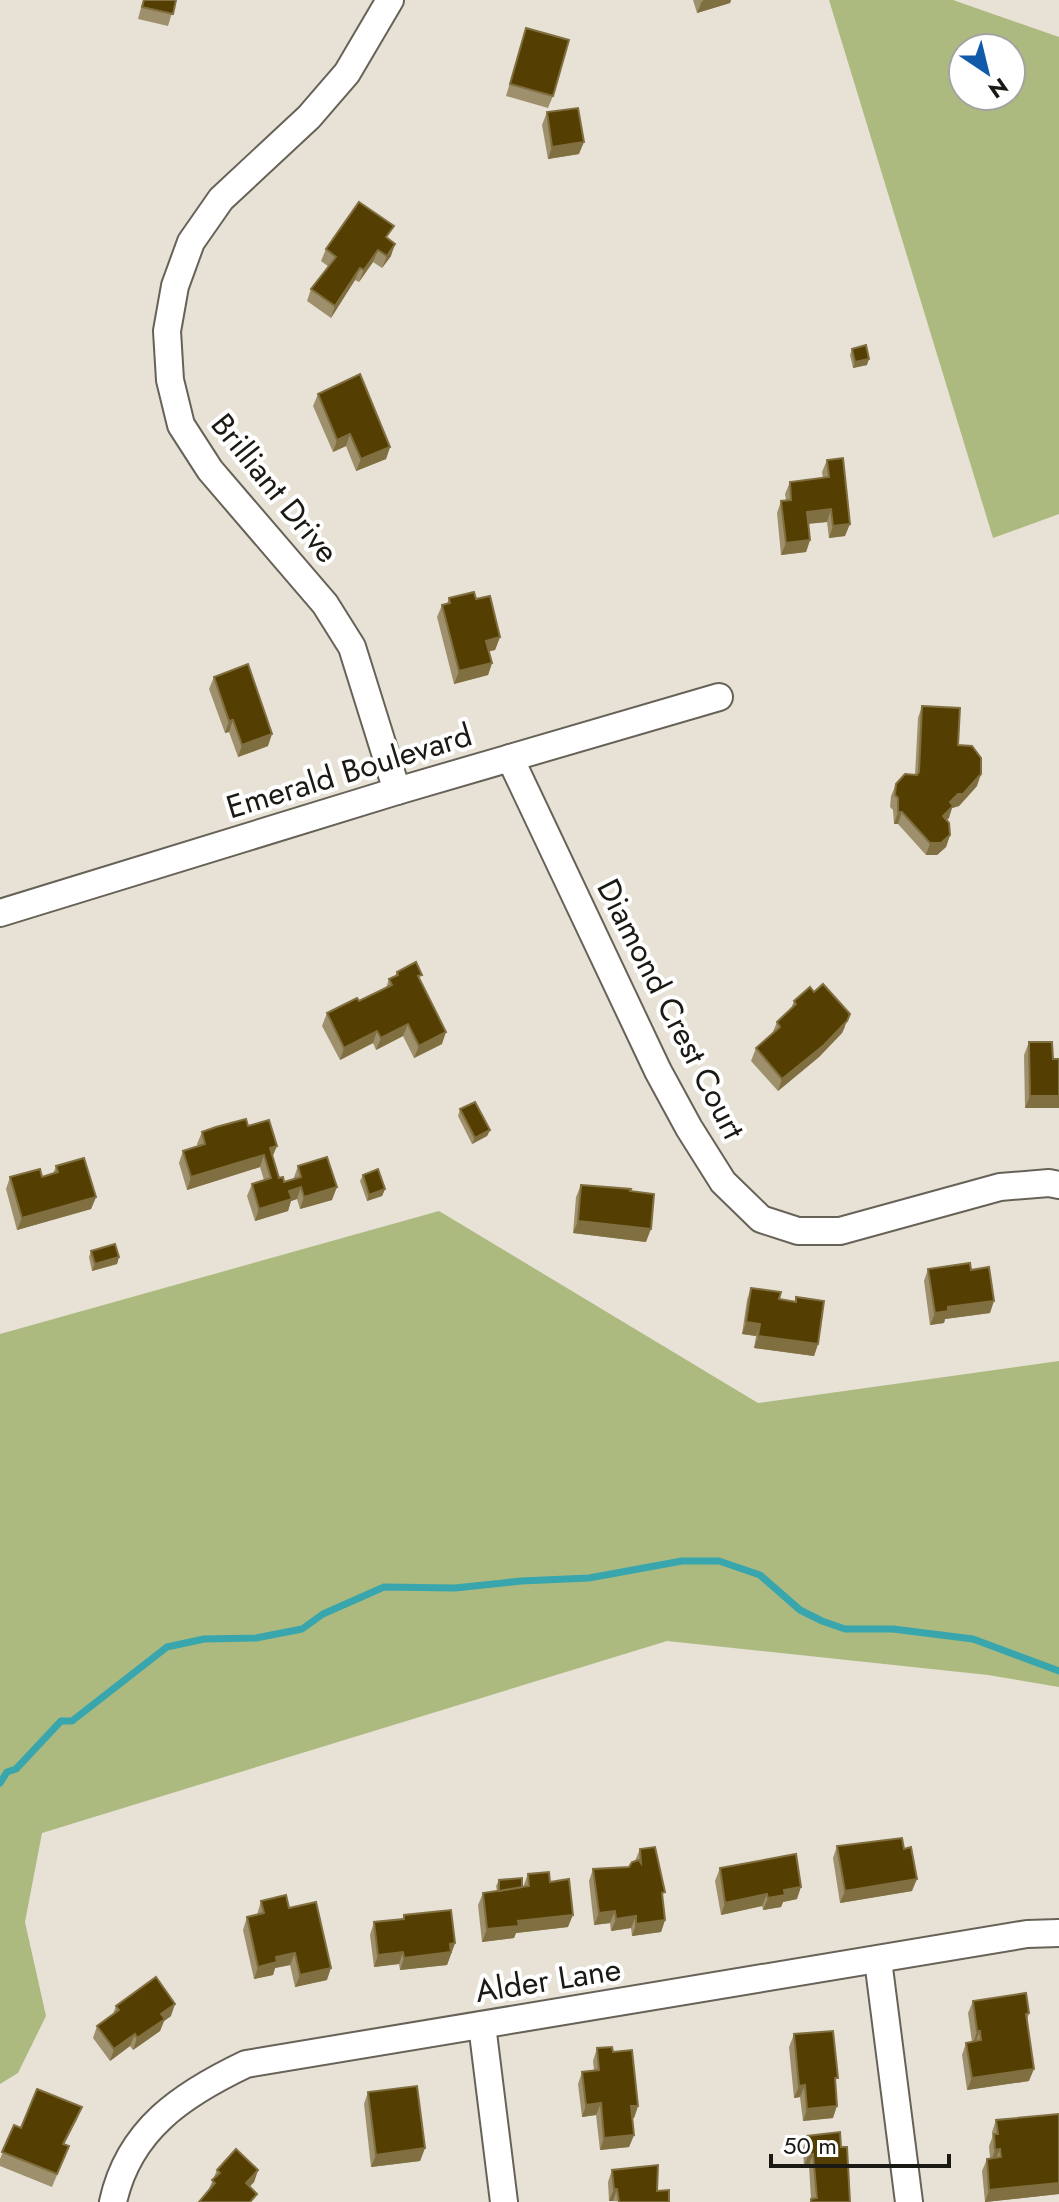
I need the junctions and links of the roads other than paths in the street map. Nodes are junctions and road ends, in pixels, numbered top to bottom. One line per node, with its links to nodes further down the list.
1 (390, 0): 4 (street, Brilliant Drive)
2 (719, 697): 3 (street, Emerald Boulevard)
3 (510, 758): 4 (street, Emerald Boulevard); 6 (street, Diamond Crest Court)
4 (397, 791): 5 (street, Emerald Boulevard)
5 (0, 913)
6 (1059, 1185)
7 (1059, 1933): 8 (street, Alder Lane)
8 (878, 1960): 9 (street, Alder Lane); 12 (street)
9 (482, 2025): 10 (street, Alder Lane); 11 (street)
10 (113, 2202)
11 (504, 2202)
12 (909, 2202)

